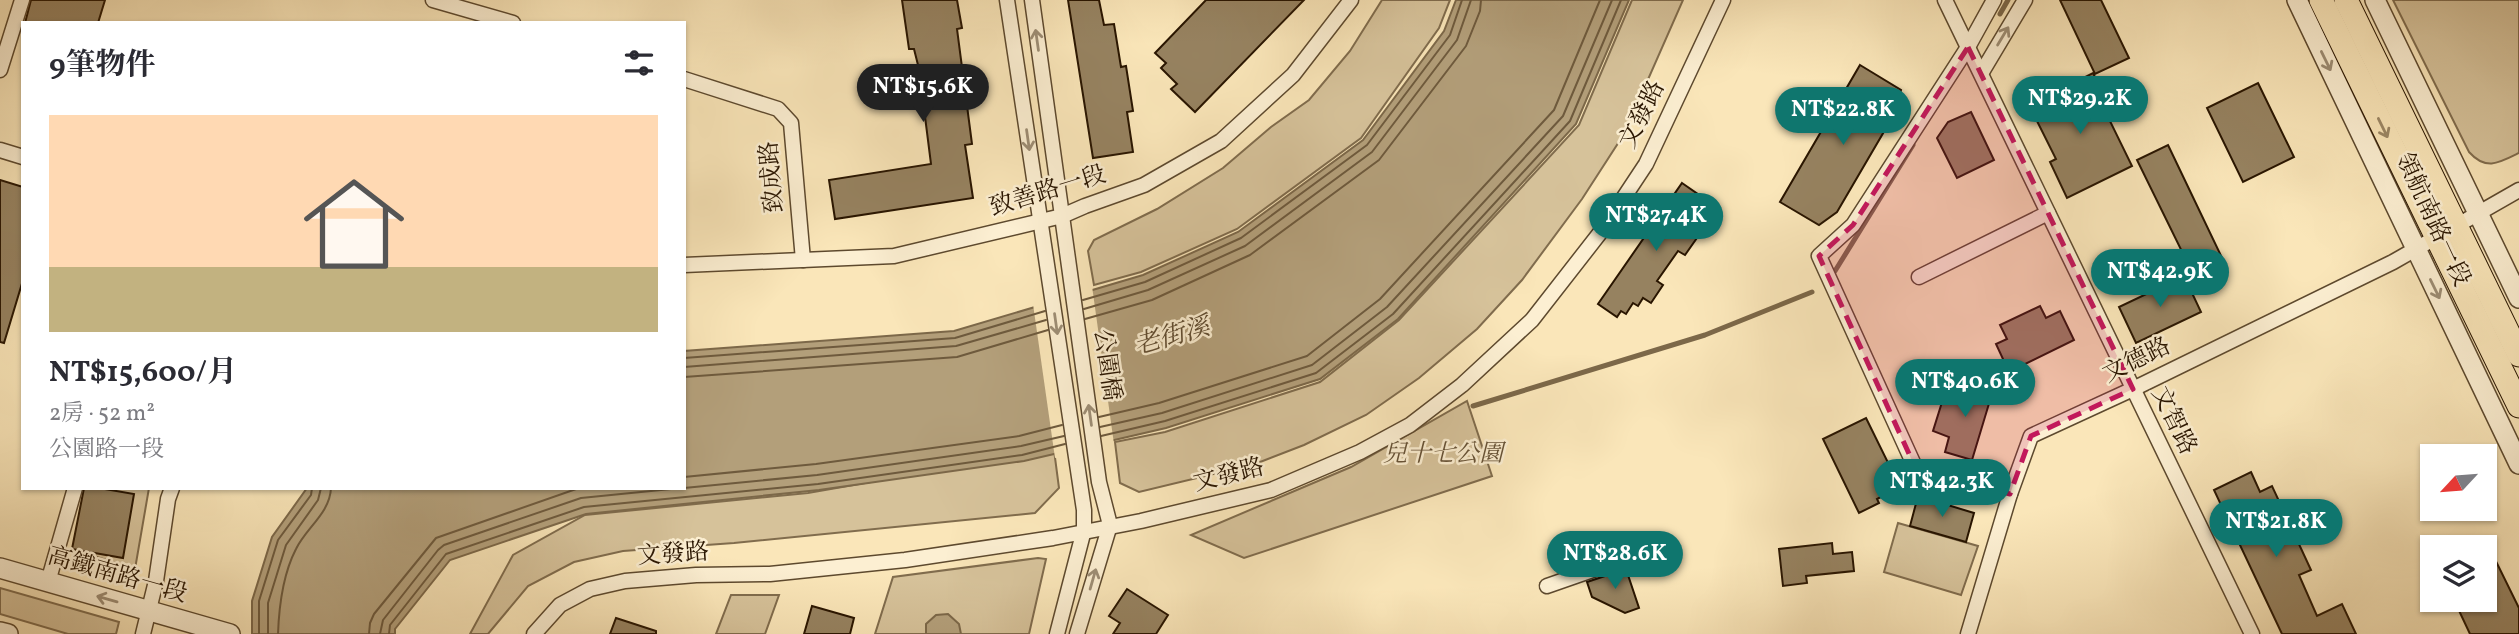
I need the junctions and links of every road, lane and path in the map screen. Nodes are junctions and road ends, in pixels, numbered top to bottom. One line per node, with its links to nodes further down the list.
1 (22, 0): 17 (street)
2 (433, 0): 14 (street)
3 (1007, 0): 26 (street, 公園橋, one-way to 26)
4 (1032, 0): 25 (street, 公園橋, one-way to 4)
5 (1351, 0): 25 (street, 致善路一段)
6 (1723, 0): 40 (street, 文發路)
7 (1945, 0): 16 (street, 文智路)
8 (1993, 0): 16 (street)
9 (2025, 0): 18 (street, one-way to 9)
10 (2297, 0): 28 (street, 領航南路一段, one-way to 28)
11 (2321, 0): 27 (main road, 領航南路一段, one-way to 27)
12 (2346, 0): 27 (main road, 領航南路一段)
13 (2375, 0): 24 (street, 領航南路一段)
14 (477, 6): 15 (street)
15 (509, 21)
16 (1968, 47): 18 (street, 文智路); 39 (street)
17 (0, 70)
18 (1982, 72): 23 (street, 文智路)
19 (686, 80): 29 (street, 致成路)
20 (0, 150): 21 (street)
21 (21, 156)
22 (2519, 190): 24 (street, 文德路)
23 (2048, 214): 31 (street); 34 (street, 文智路)
24 (2478, 214): 27 (street, 文德路); 32 (street, 領航南路一段)
25 (1062, 216): 26 (street, 致善路一段); 40 (street, 公園橋, one-way to 25)
26 (1040, 222): 29 (street, 致善路一段); 41 (street, 公園橋, one-way to 41)
27 (2446, 230): 28 (street, 文德路); 33 (main road, 領航南路一段); 35 (main road, 領航南路一段)
28 (2416, 248): 34 (street, 文德路); 36 (street, 領航南路一段, one-way to 36)
29 (803, 260): 30 (street, 致善路一段)
30 (686, 265)
31 (1919, 277)
32 (2519, 298)
33 (2519, 355)
34 (2133, 389): 39 (street, 文德路); 55 (street, 文智路)
35 (2519, 406)
36 (2519, 464)
37 (74, 490): 44 (street)
38 (171, 490): 46 (street)
39 (2010, 494): 54 (street, 文德路)
40 (1110, 525): 41 (street, 文發路); 53 (street, one-way to 40)
41 (1084, 530): 51 (street, 文發路); 52 (street, 公園橋)
42 (1633, 556): 45 (street)
43 (0, 568): 44 (street, 高鐵南路一段)
44 (48, 582): 46 (street, 高鐵南路一段, one-way to 44)
45 (1546, 586)
46 (148, 612): 48 (street, 高鐵南路一段); 50 (street)
47 (0, 632): 49 (street)
48 (225, 633)
49 (8, 634)
50 (143, 634)
51 (534, 634)
52 (1057, 634)
53 (1077, 634)
54 (1968, 634)
55 (2252, 634)

